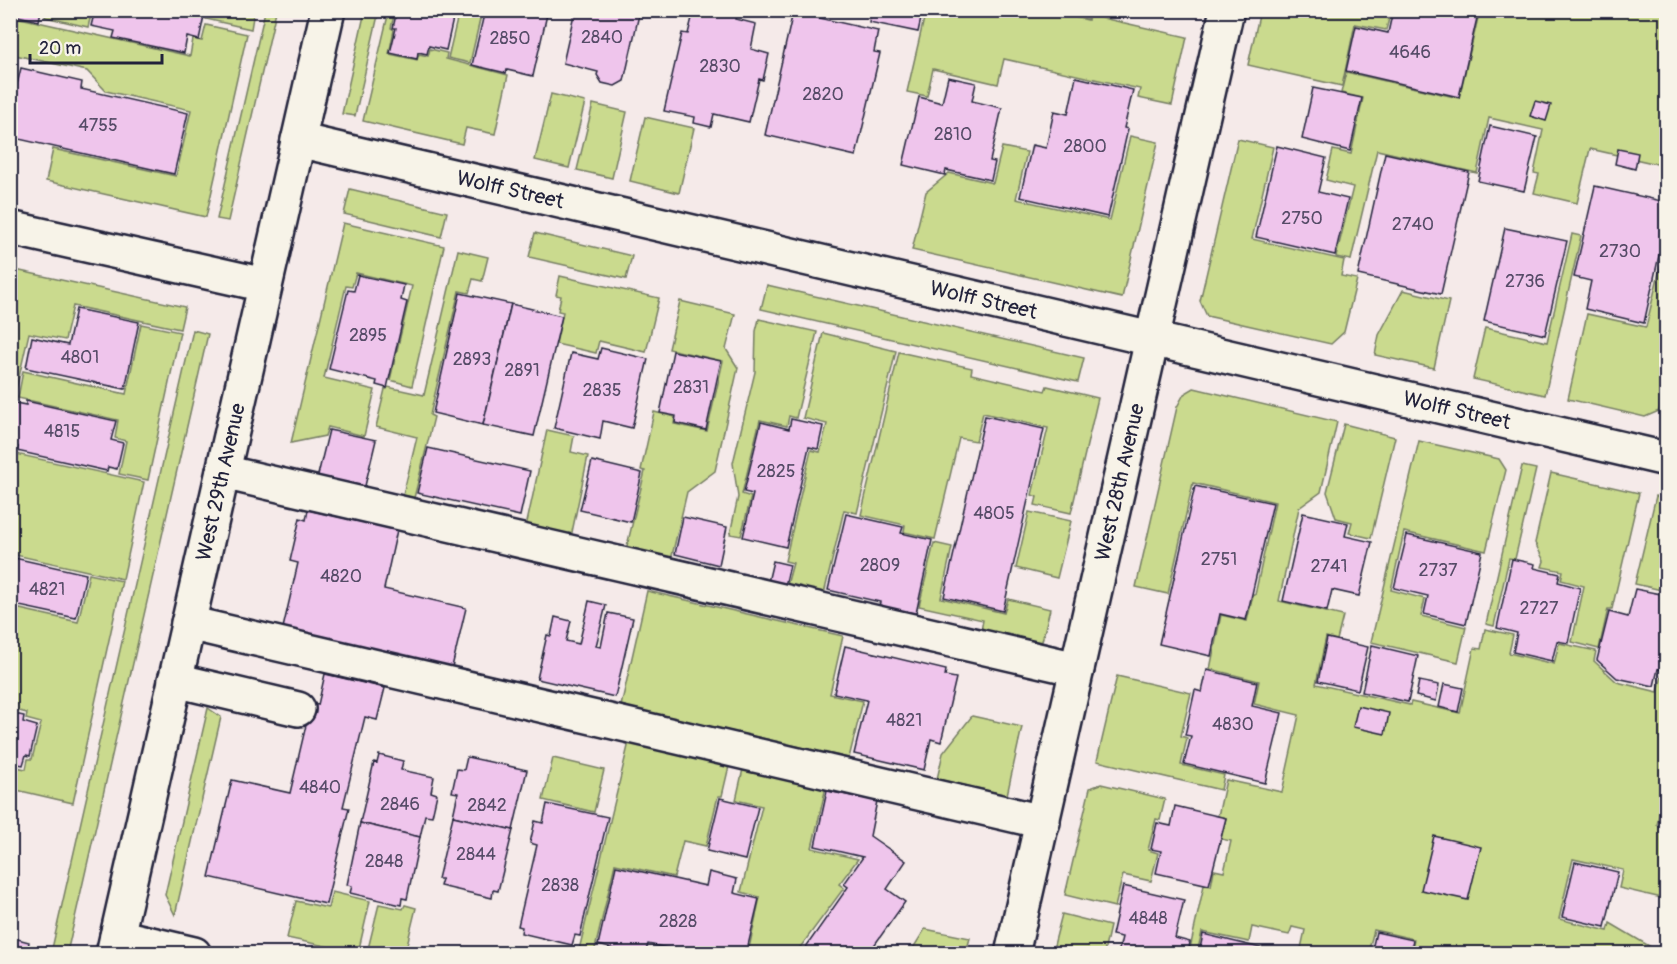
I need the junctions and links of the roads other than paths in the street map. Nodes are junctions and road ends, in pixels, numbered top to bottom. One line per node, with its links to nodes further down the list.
1 (328, 10): 3 (street, West 29th Avenue)
2 (1227, 10): 6 (street, West 28th Avenue)
3 (298, 140): 5 (street, West 29th Avenue); 6 (street, Wolff Street)
4 (10, 228): 5 (street)
5 (265, 285): 8 (street, West 29th Avenue)
6 (1152, 339): 7 (street, Wolff Street); 10 (street, West 28th Avenue)
7 (1666, 459)
8 (223, 471): 9 (street, West 29th Avenue); 10 (street)
9 (188, 623): 11 (street, West 29th Avenue); 13 (street)
10 (1077, 669): 13 (street, West 28th Avenue)
11 (175, 680): 12 (street); 14 (street, West 29th Avenue)
12 (298, 709)
13 (1042, 822): 16 (street, West 28th Avenue)
14 (115, 945): 15 (street)
15 (194, 954)
16 (1012, 954)

